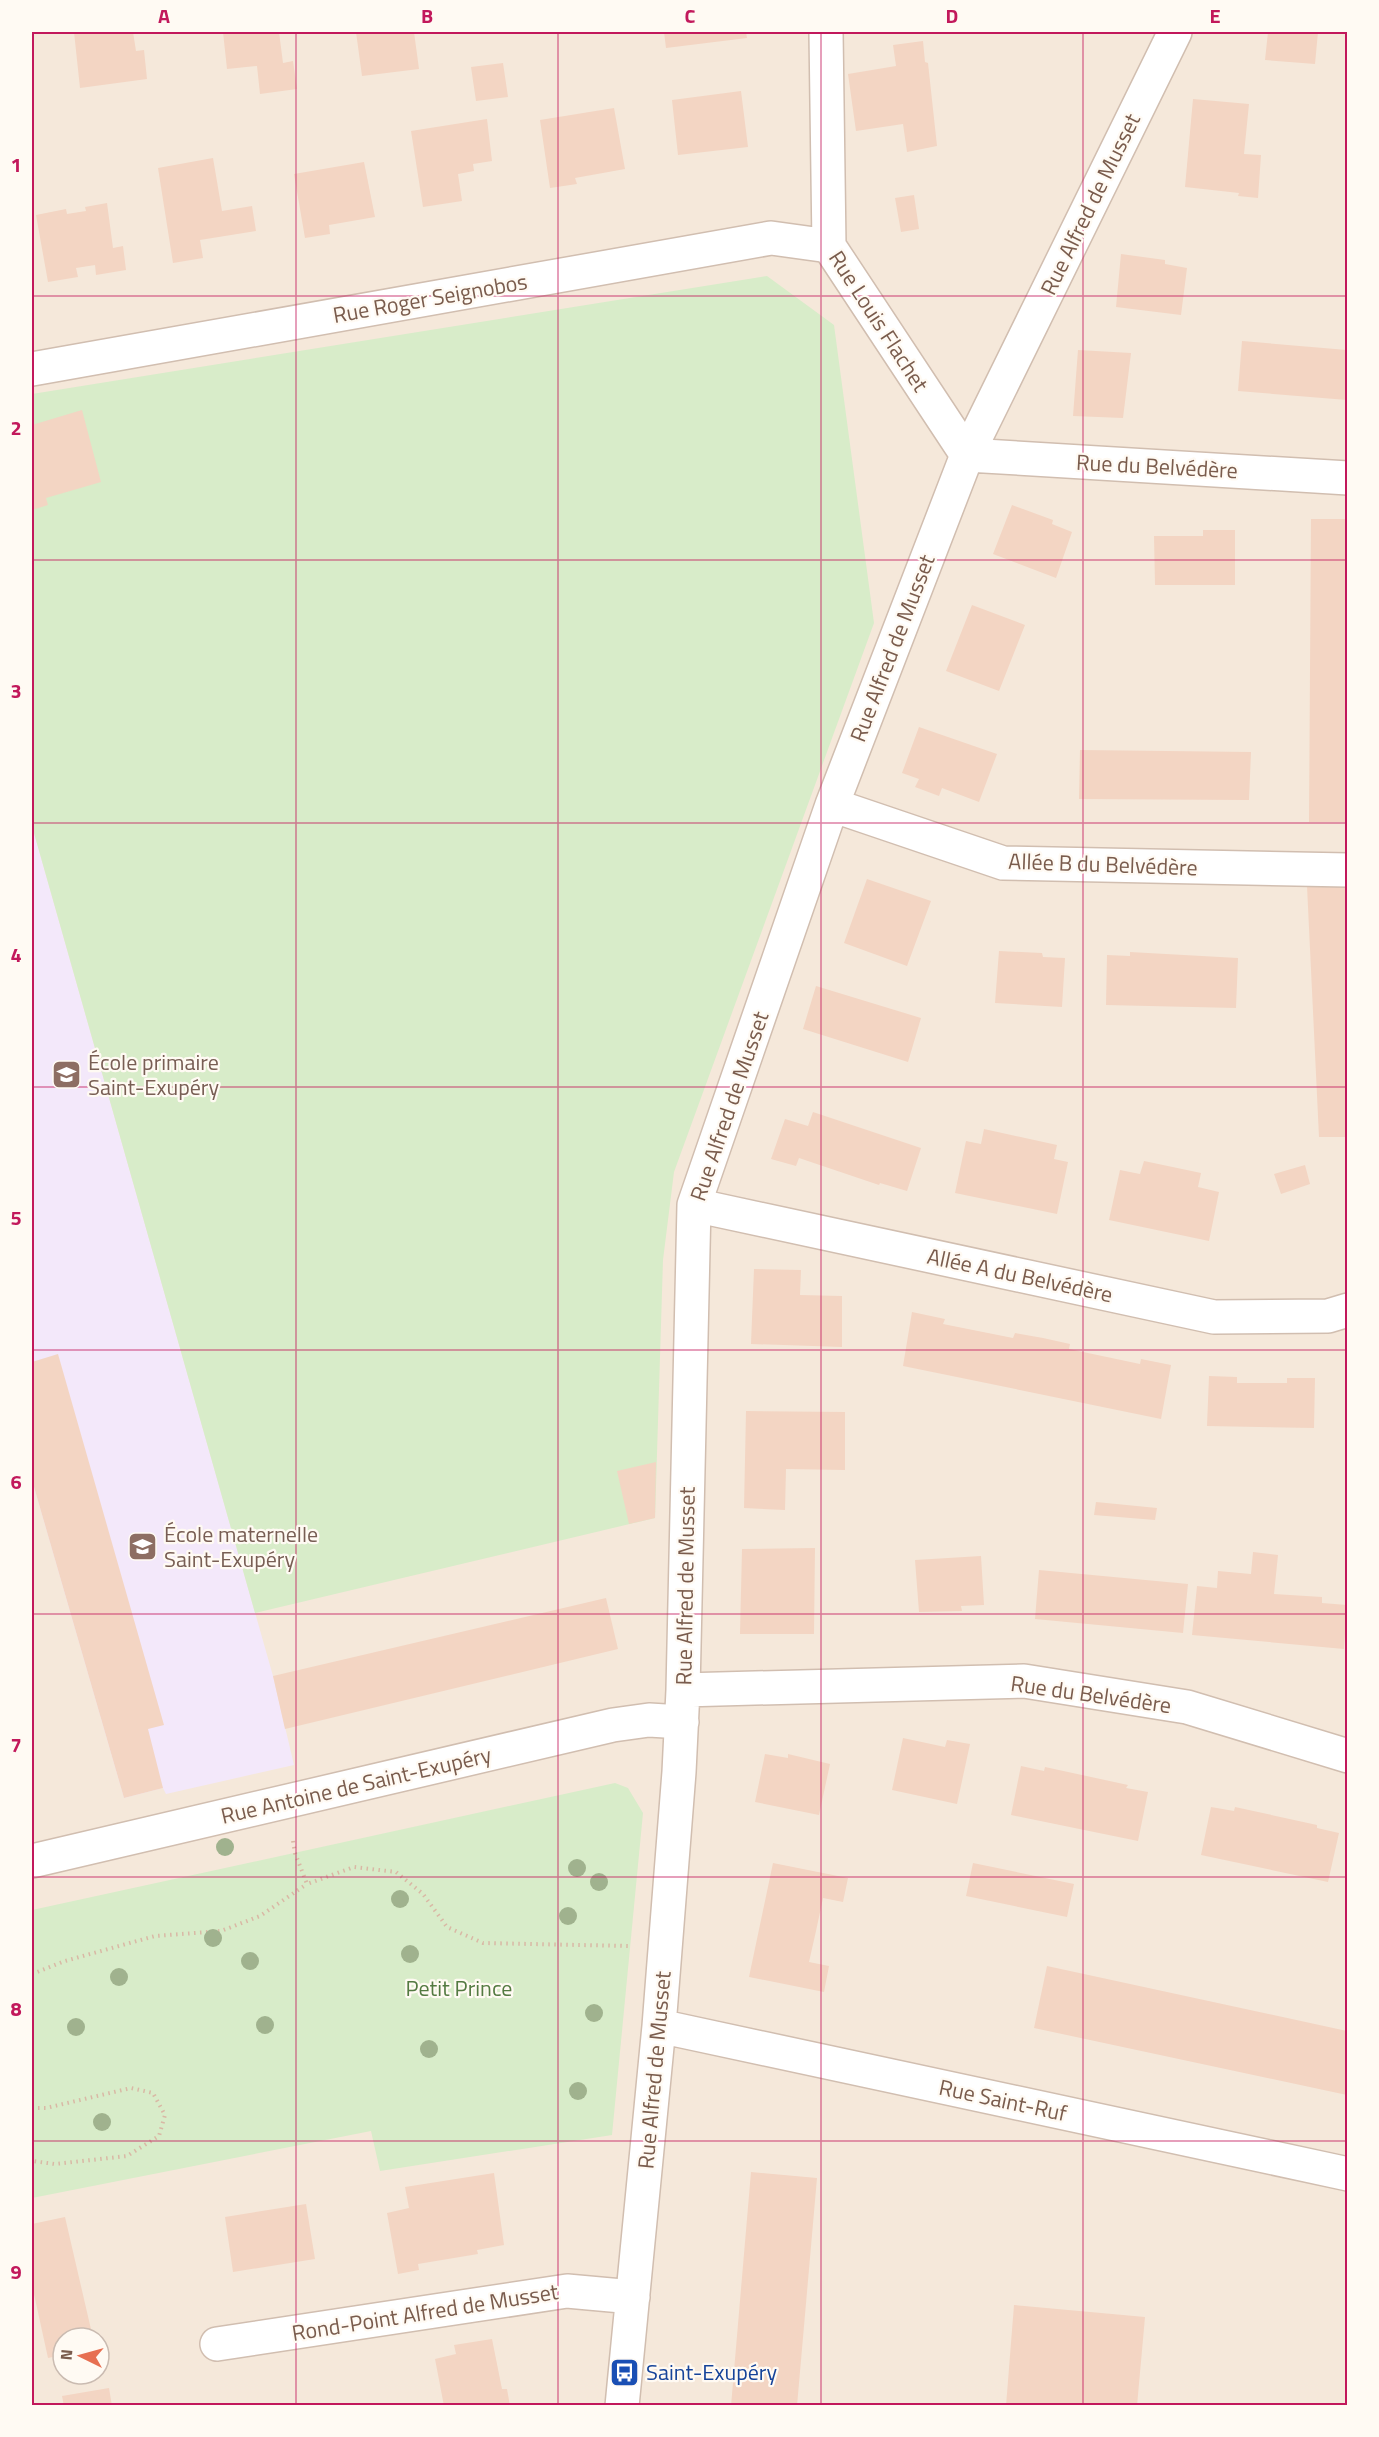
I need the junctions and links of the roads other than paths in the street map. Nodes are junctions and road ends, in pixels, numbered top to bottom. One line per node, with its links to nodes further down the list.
1 (826, 32): 3 (street, Rue Louis Flachet)
2 (1175, 32): 5 (street, Rue Alfred de Musset)
3 (829, 246): 4 (street, Rue Roger Seignobos); 5 (street, Rue Louis Flachet)
4 (32, 369)
5 (967, 455): 6 (street, Rue du Belvédère); 7 (street, Rue Alfred de Musset)
6 (1347, 478)
7 (832, 805): 8 (street, Allée B du Belvédère); 9 (street, Rue Alfred de Musset)
8 (1347, 870)
9 (694, 1205): 10 (street, Allée A du Belvédère); 11 (street, Rue Alfred de Musset)
10 (1347, 1310)
11 (683, 1690): 12 (street, Rue Alfred de Musset); 13 (street, Rue du Belvédère)
12 (682, 1722): 14 (street, Rue Antoine de Saint-Exupéry); 15 (street, Rue Alfred de Musset)
13 (1347, 1756)
14 (32, 1861)
15 (658, 2026): 16 (street, Rue Saint-Ruf); 17 (street, Rue Alfred de Musset)
16 (1347, 2174)
17 (633, 2297): 18 (street, Rond-Point Alfred de Musset); 19 (street, Rue Alfred de Musset)
18 (218, 2344)
19 (622, 2406)

